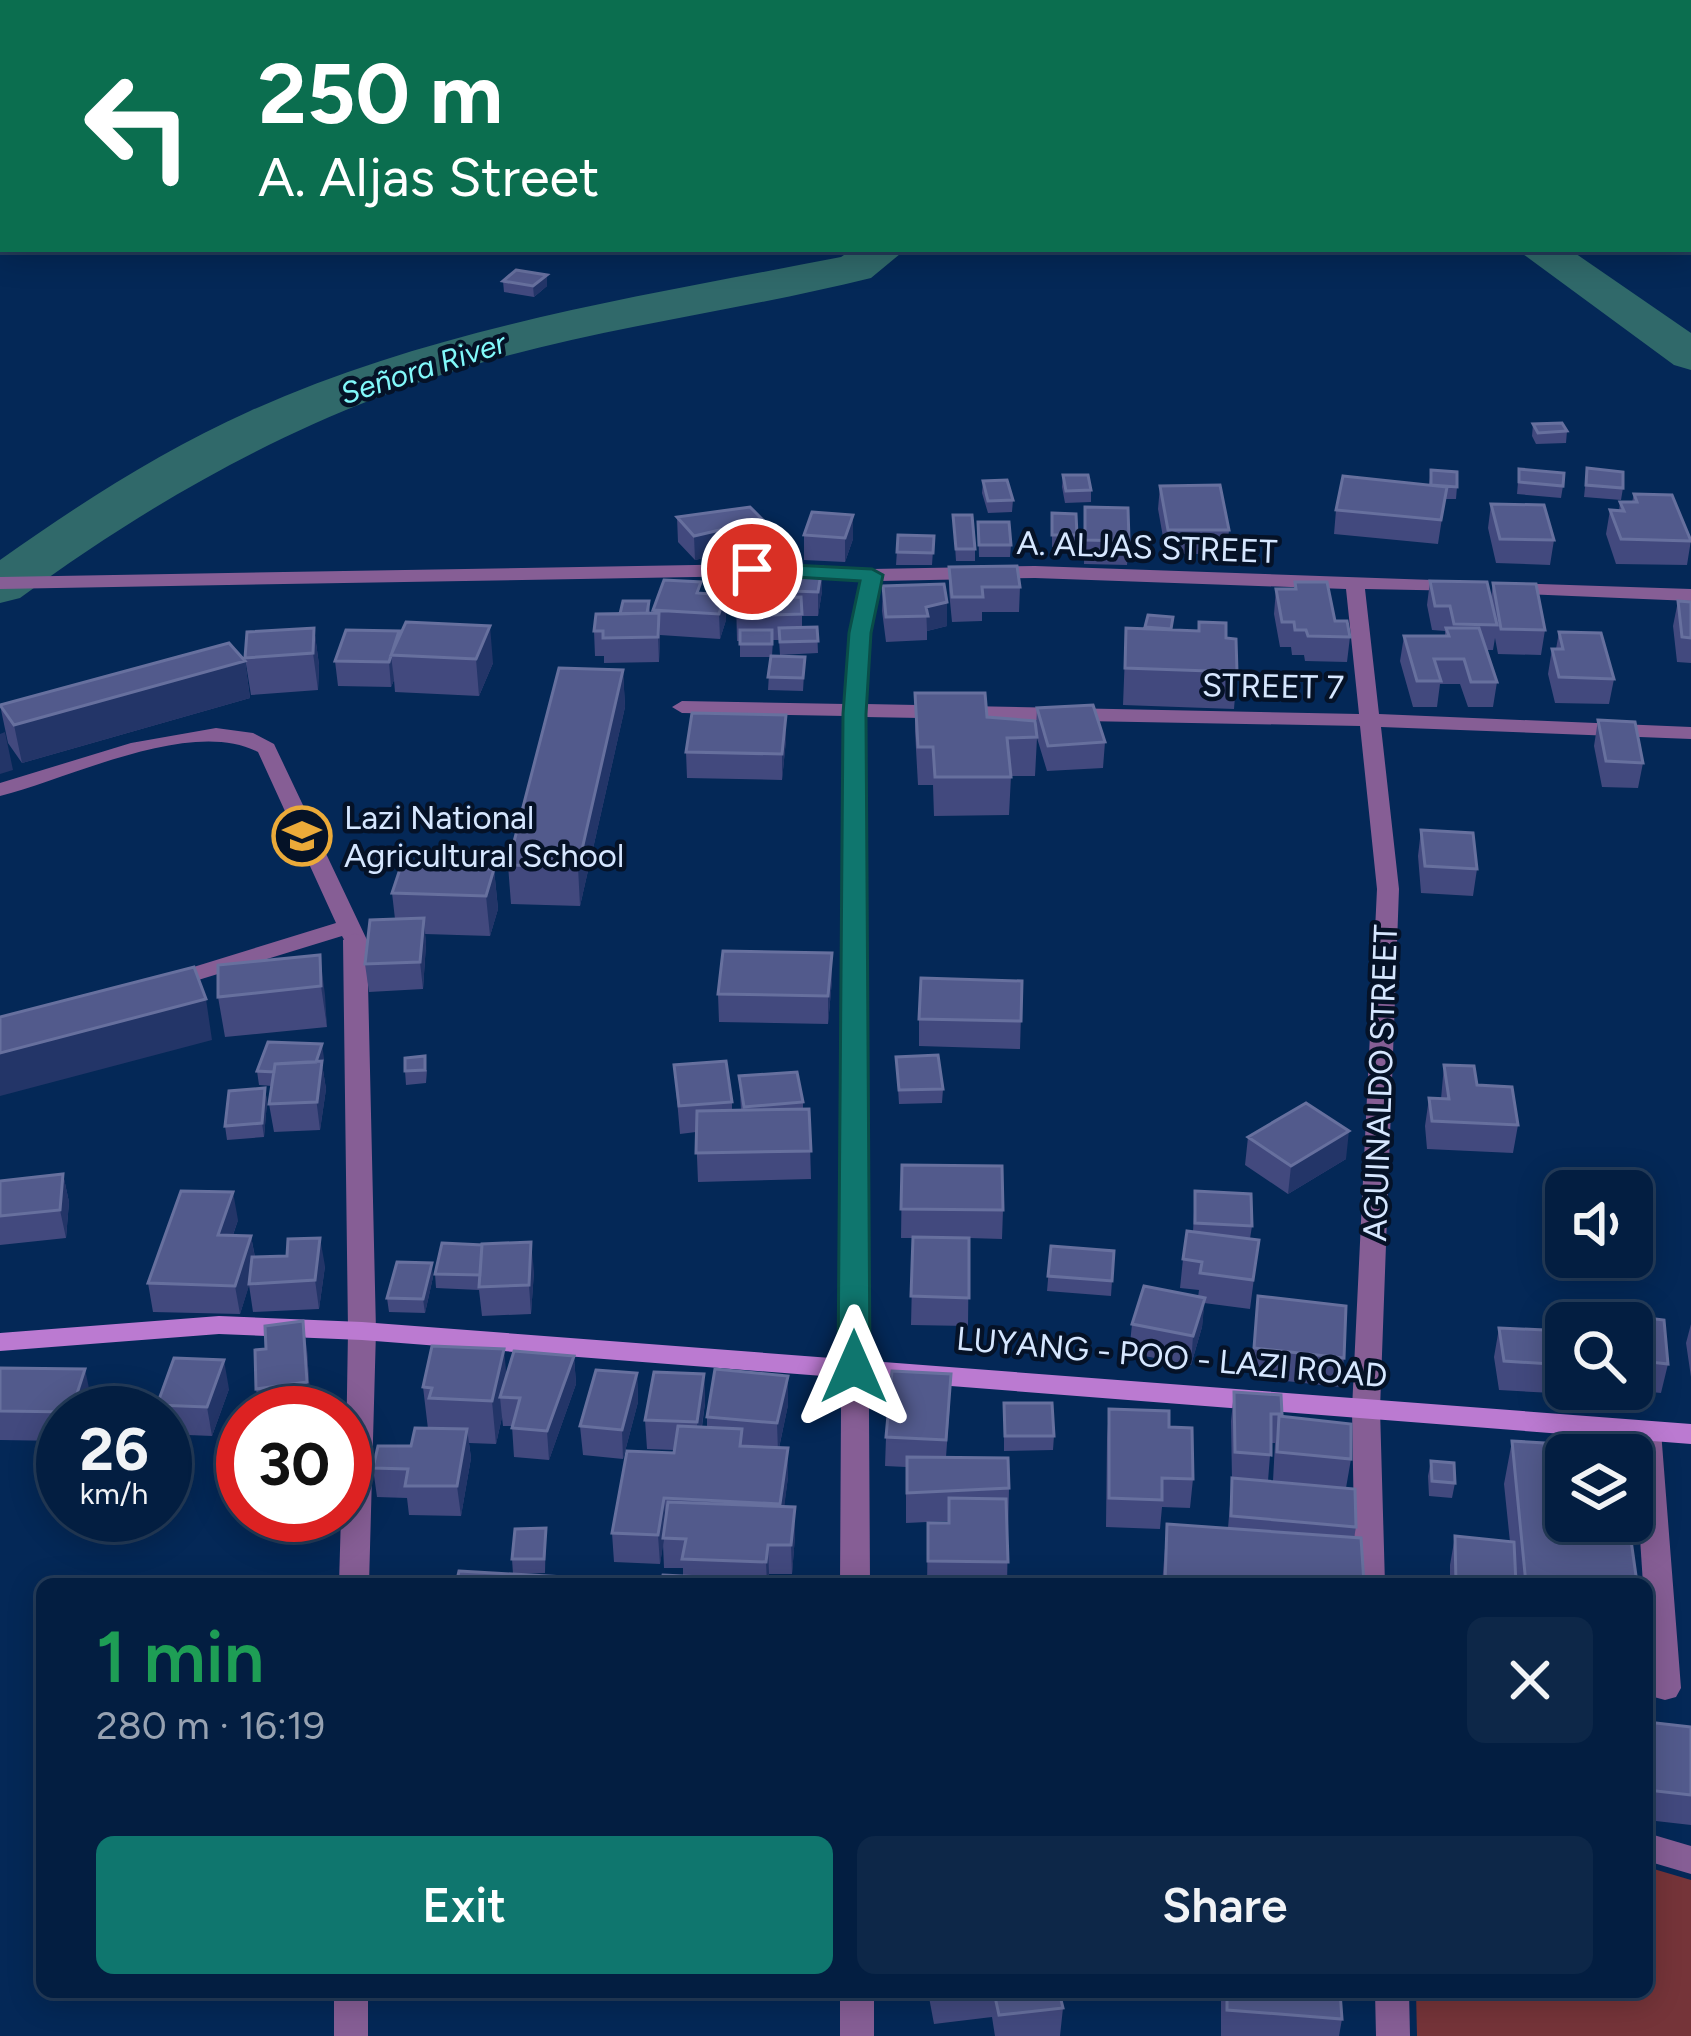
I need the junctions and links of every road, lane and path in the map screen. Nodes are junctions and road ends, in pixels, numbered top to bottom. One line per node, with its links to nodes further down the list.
1 (872, 575): 2 (street, A. ALJAS STREET); 3 (street, A. ALJAS STREET); 6 (street)
2 (0, 583)
3 (1355, 584): 4 (street, A. ALJAS STREET); 7 (street, AGUINALDO STREET)
4 (1691, 595)
5 (682, 707): 6 (street, STREET 7)
6 (855, 714): 7 (street, STREET 7); 14 (street)
7 (1367, 720): 8 (street, STREET 7); 15 (street, AGUINALDO STREET)
8 (1691, 733)
9 (0, 790): 10 (street)
10 (352, 934): 11 (street); 12 (street)
11 (152, 987)
12 (362, 1330): 13 (main road, LUYANG - POO - LAZI ROAD); 14 (main road, LUYANG - POO - LAZI ROAD); 18 (street)
13 (0, 1342)
14 (854, 1367): 15 (main road, LUYANG - POO - LAZI ROAD); 19 (street)
15 (1366, 1409): 16 (main road, LUYANG - POO - LAZI ROAD); 20 (street, AGUINALDO STREET)
16 (1647, 1431): 17 (main road, LUYANG - POO - LAZI ROAD); 21 (street)
17 (1691, 1434)
18 (354, 1578)
19 (854, 1578)
20 (1370, 1578)
21 (1665, 1688)
22 (1653, 1849): 23 (street)
23 (1691, 1860)
24 (351, 1998): 27 (street)
25 (856, 1998): 28 (street)
26 (1392, 1998): 29 (street)
27 (351, 2036)
28 (857, 2036)
29 (1394, 2036)

